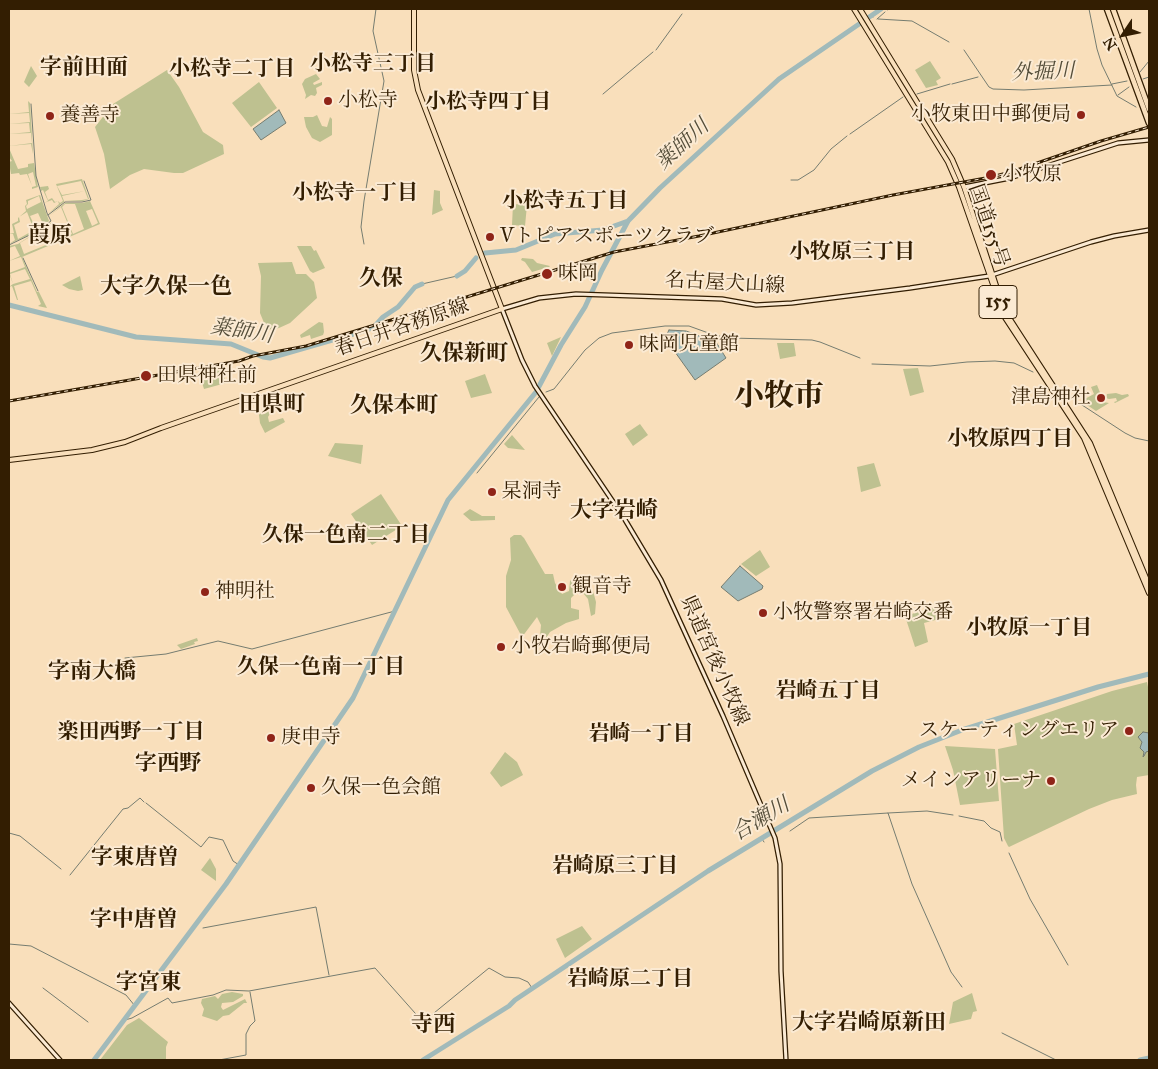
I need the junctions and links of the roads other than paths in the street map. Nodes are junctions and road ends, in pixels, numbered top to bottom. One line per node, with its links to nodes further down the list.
1 (414, 9): 12 (main road)
2 (854, 9): 9 (main road, 国道155号 / 155)
3 (860, 9): 9 (main road, 国道155号 / 155)
4 (1107, 9): 7 (highway)
5 (1113, 9): 6 (highway)
6 (1149, 109)
7 (1149, 123)
8 (1149, 140): 9 (main road)
9 (962, 187): 11 (main road, 国道155号 / 155)
10 (1149, 230): 11 (main road, 名古屋犬山線)
11 (991, 276): 12 (main road, 名古屋犬山線); 14 (main road, 国道155号 / 155); 15 (main road, 国道155号 / 155)
12 (502, 309): 13 (main road, 春日井各務原線); 18 (main road, 県道宮後小牧線)
13 (9, 460)
14 (1149, 585)
15 (1149, 593)
16 (9, 1003): 17 (main road)
17 (60, 1060)
18 (786, 1060)

